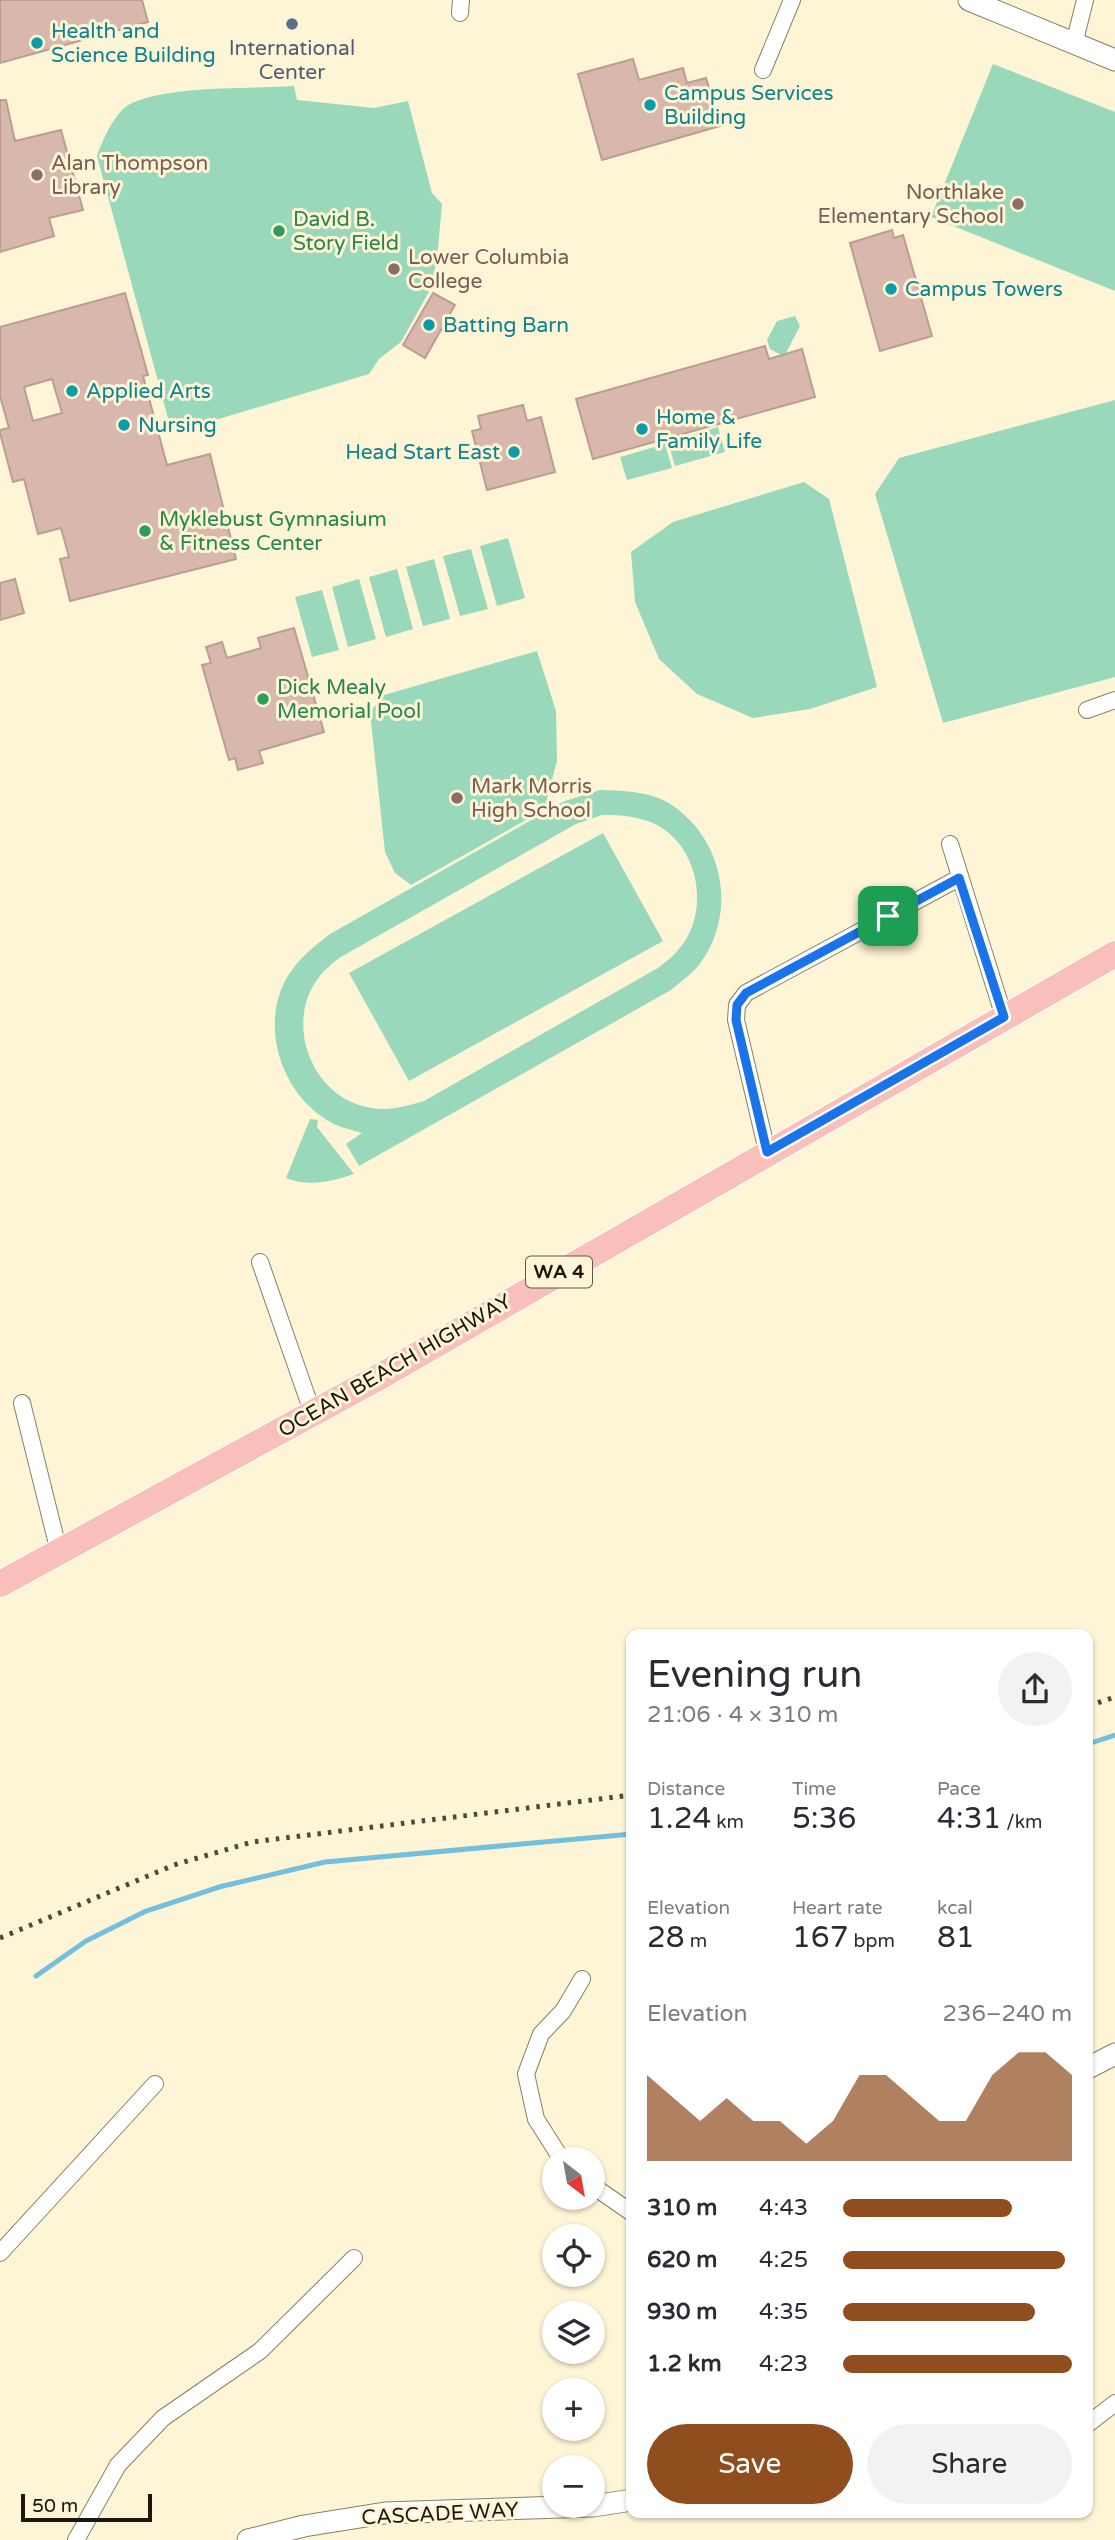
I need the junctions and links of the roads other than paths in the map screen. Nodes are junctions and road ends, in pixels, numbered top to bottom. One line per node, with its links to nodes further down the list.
1 (792, 0): 6 (street)
2 (969, 0): 4 (street)
3 (1084, 0): 4 (street)
4 (1074, 44): 5 (street)
5 (1115, 60)
6 (764, 70)
7 (1115, 700): 8 (street)
8 (1087, 710)
9 (950, 844): 10 (street)
10 (959, 878): 12 (street); 13 (street)
11 (1115, 954): 12 (main road, OCEAN BEACH HIGHWAY / WA 4)
12 (1004, 1017): 13 (main road, OCEAN BEACH HIGHWAY / WA 4)
13 (767, 1152): 16 (main road, OCEAN BEACH HIGHWAY / WA 4)
14 (260, 1262): 16 (street)
15 (23, 1403): 17 (street)
16 (313, 1414): 17 (main road, OCEAN BEACH HIGHWAY / WA 4)
17 (59, 1552): 18 (main road, OCEAN BEACH HIGHWAY / WA 4)
18 (0, 1584)
19 (582, 1979): 23 (street)
20 (1115, 2054): 21 (street)
21 (1093, 2065)
22 (155, 2084): 26 (street)
23 (554, 2147)
24 (606, 2195): 25 (street)
25 (626, 2209)
26 (0, 2253)
27 (354, 2258): 33 (street)
28 (1115, 2403): 29 (street)
29 (1093, 2420)
30 (626, 2501): 31 (street, CASCADE WAY)
31 (605, 2504)
32 (542, 2508): 34 (street, CASCADE WAY)
33 (76, 2540)
34 (248, 2540)

